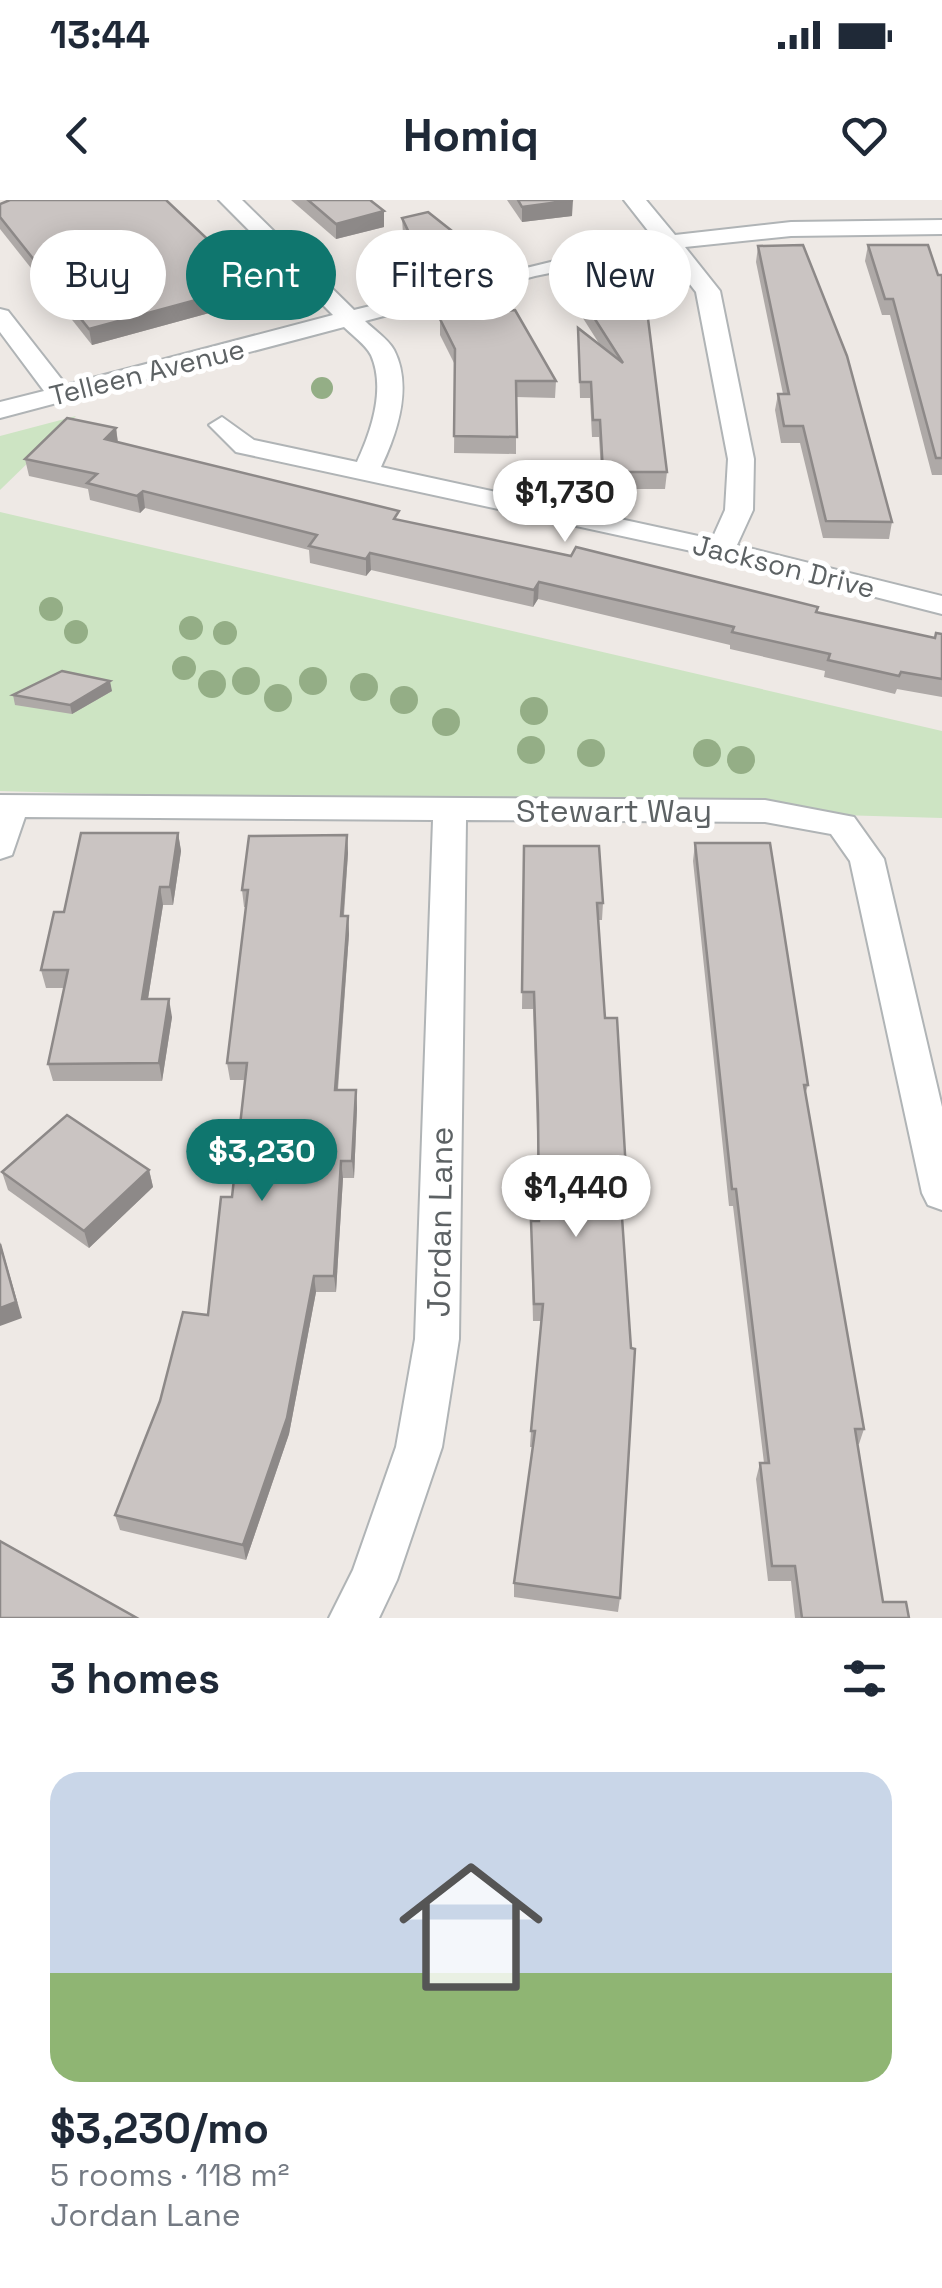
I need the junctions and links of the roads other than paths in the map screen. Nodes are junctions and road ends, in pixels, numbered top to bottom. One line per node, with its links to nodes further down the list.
1 (230, 200): 9 (street)
2 (635, 200): 4 (street)
3 (942, 226): 5 (street, Telleen Avenue)
4 (660, 230)
5 (691, 239)
6 (549, 266): 9 (street, Telleen Avenue)
7 (691, 269): 14 (street)
8 (0, 316): 10 (street)
9 (354, 319): 10 (street, Telleen Avenue); 13 (street)
10 (60, 394): 11 (street, Telleen Avenue)
11 (0, 410)
12 (222, 425): 13 (street, Jackson Drive)
13 (365, 472): 14 (street, Jackson Drive)
14 (722, 549): 15 (street, Jackson Drive)
15 (942, 605)
16 (6, 806): 17 (street, Stewart Way); 18 (street)
17 (450, 811): 19 (street, Stewart Way); 20 (street, Jordan Lane)
18 (0, 848)
19 (942, 1193)
20 (353, 1618)

